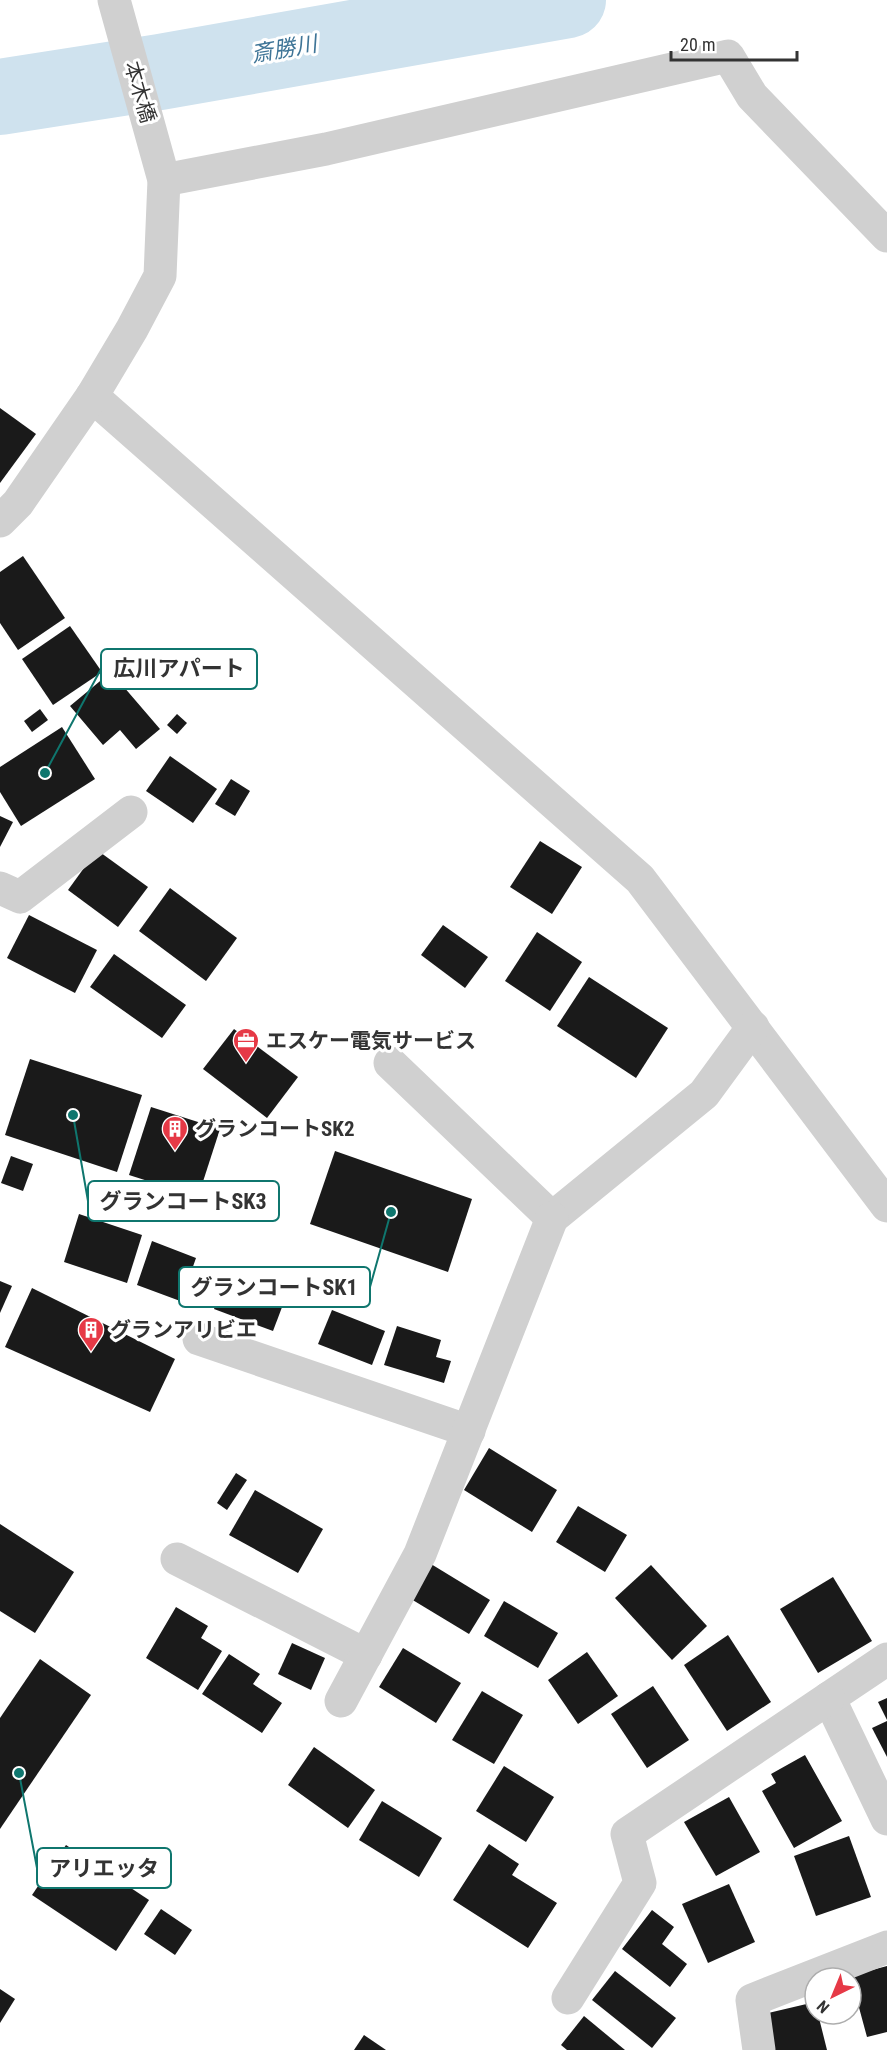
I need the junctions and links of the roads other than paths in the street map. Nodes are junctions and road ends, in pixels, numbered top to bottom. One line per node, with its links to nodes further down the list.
1 (115, 2): 2 (street, 本木橋)
2 (164, 180): 3 (street); 4 (street, 本木橋)
3 (887, 236)
4 (92, 396): 5 (street, 本木橋); 8 (street)
5 (0, 521)
6 (131, 812): 7 (street)
7 (0, 888)
8 (753, 1027): 10 (street); 11 (street)
9 (390, 1064): 11 (street)
10 (887, 1206)
11 (552, 1218): 13 (street)
12 (199, 1339): 13 (street)
13 (468, 1431): 15 (street)
14 (177, 1559): 15 (street)
15 (366, 1655): 18 (street)
16 (887, 1659): 17 (street)
17 (829, 1698): 19 (street); 21 (street)
18 (341, 1701)
19 (887, 1818)
20 (887, 1947): 22 (street)
21 (568, 1998)
22 (759, 2050)

